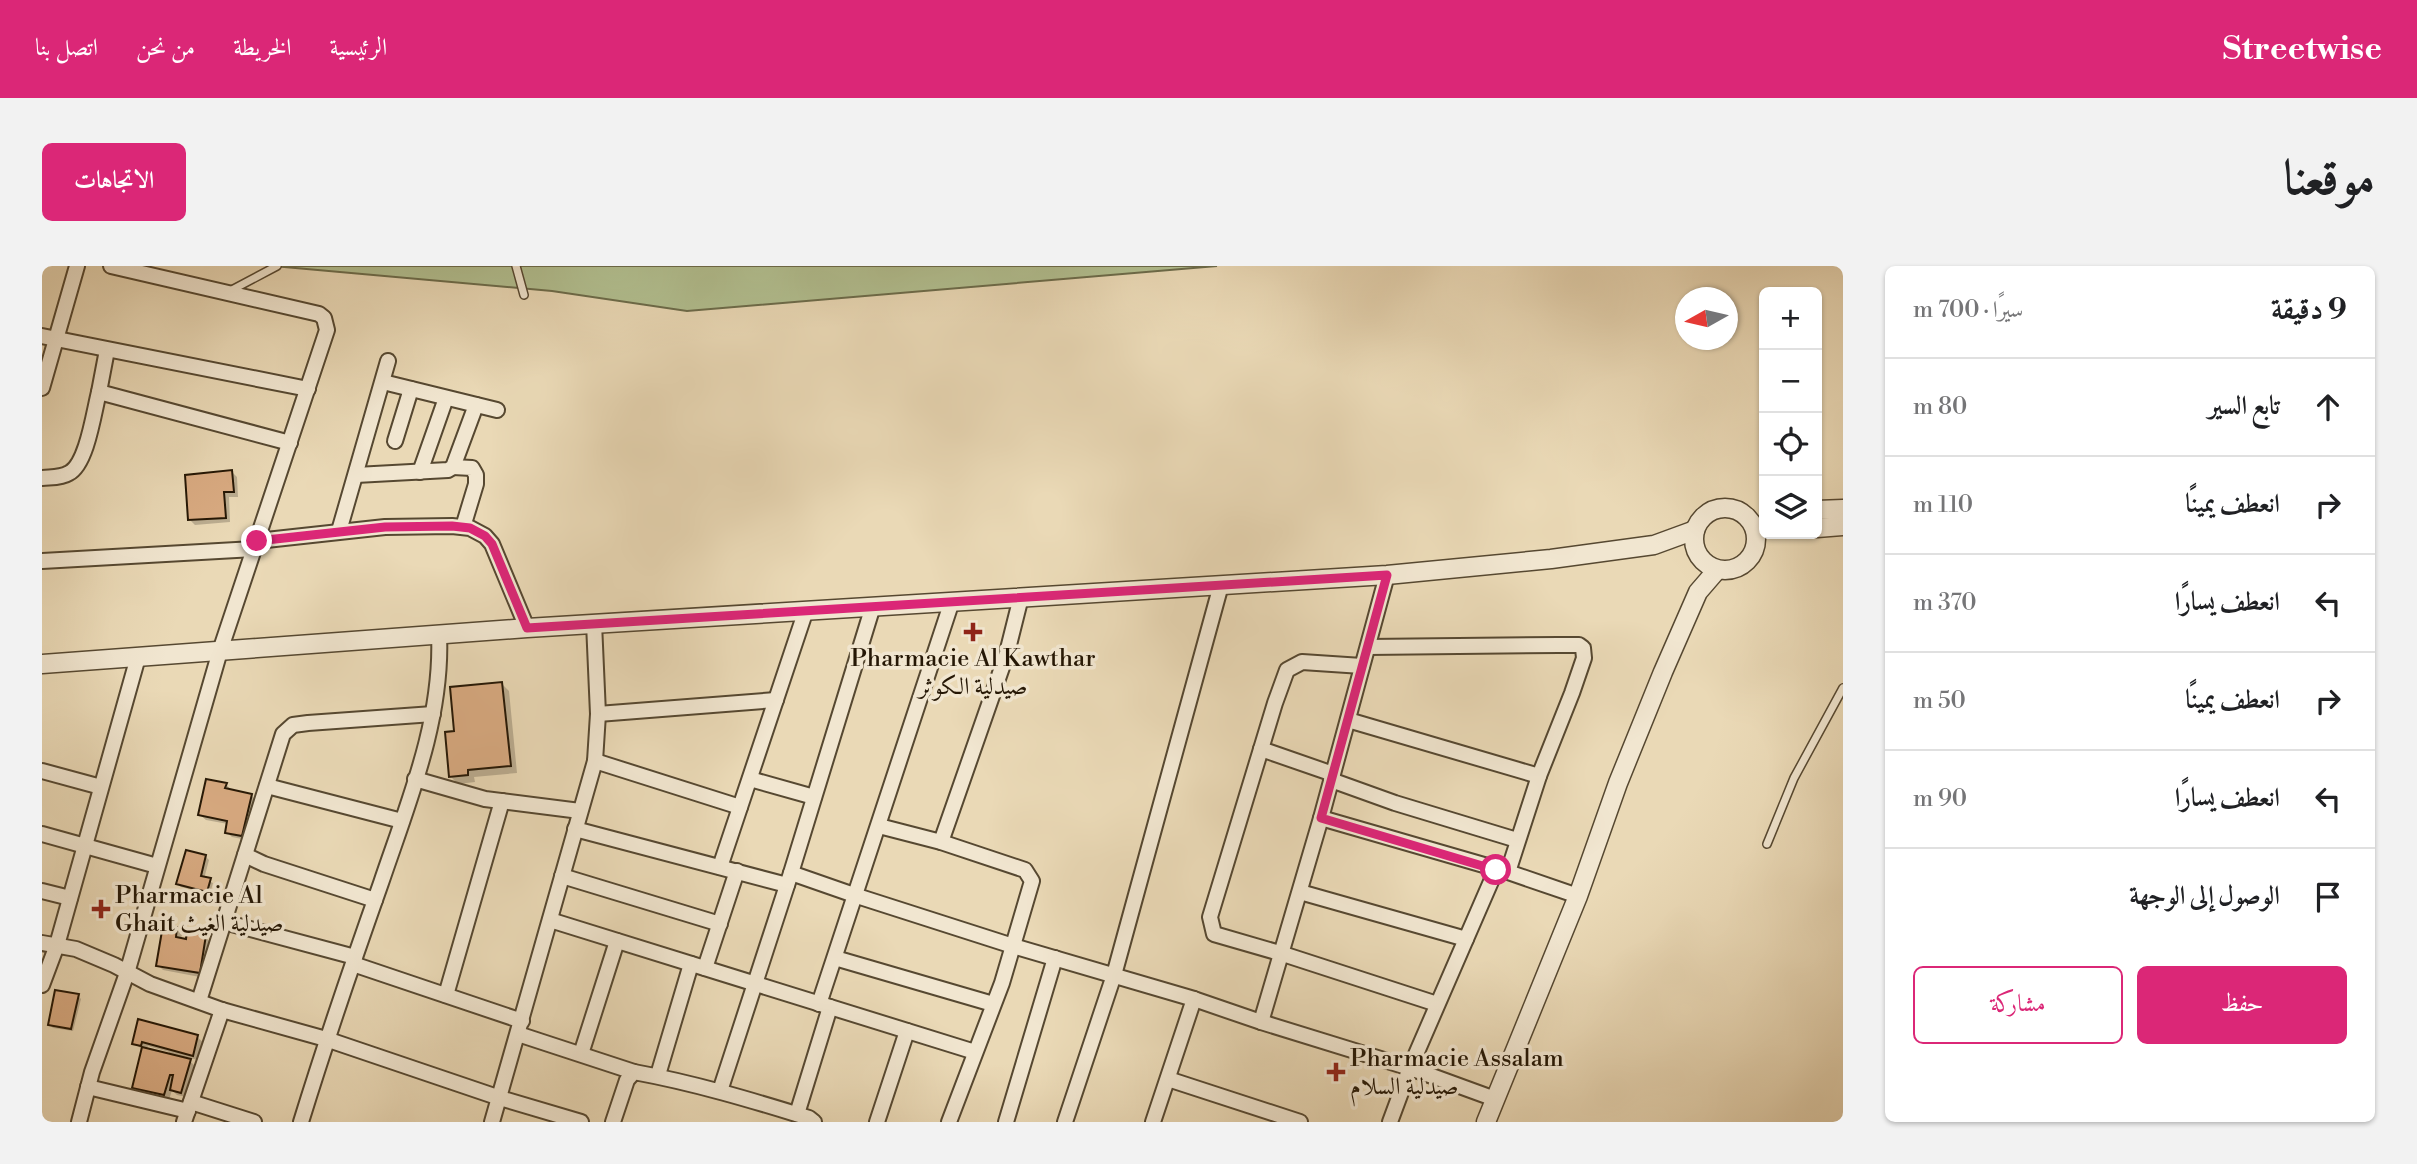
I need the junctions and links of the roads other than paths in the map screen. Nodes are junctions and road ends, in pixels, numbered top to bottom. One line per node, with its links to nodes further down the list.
1 (77, 266): 7 (street)
2 (111, 266): 5 (street)
3 (277, 266): 5 (lane)
4 (516, 266): 6 (lane)
5 (226, 293): 12 (street)
6 (524, 295)
7 (49, 338): 8 (street); 11 (street)
8 (107, 350): 12 (street); 14 (street)
9 (388, 361): 10 (street)
10 (383, 382): 13 (street); 22 (street)
11 (42, 388)
12 (308, 389): 19 (street)
13 (411, 389): 15 (street); 18 (street)
14 (99, 392): 19 (street); 23 (street)
15 (446, 398): 16 (street); 21 (street)
16 (476, 405): 17 (street); 20 (street)
17 (497, 410)
18 (395, 441)
19 (290, 443): 35 (street)
20 (453, 467): 21 (street); 29 (street)
21 (420, 472): 22 (street)
22 (356, 475): 32 (street)
23 (42, 478)
24 (1843, 509): 25 (street)
25 (1822, 510)
26 (1739, 511): 27 (street); 31 (street); 33 (street)
27 (1759, 511)
28 (1843, 526): 30 (street)
29 (463, 527): 32 (street); 48 (street)
30 (1822, 528)
31 (1695, 530): 36 (street); 37 (street)
32 (340, 531): 35 (street)
33 (1759, 531)
34 (1760, 539): 39 (street)
35 (256, 545): 38 (street); 51 (street)
36 (1654, 545): 37 (street); 40 (street)
37 (1696, 551): 39 (street); 42 (street)
38 (42, 561)
39 (1717, 570): 42 (street)
40 (1387, 575): 41 (street); 50 (street)
41 (1221, 585): 43 (street); 108 (street)
42 (1698, 592): 92 (street)
43 (1021, 597): 44 (street); 79 (street)
44 (952, 601): 45 (street); 75 (street)
45 (873, 606): 46 (street); 69 (street)
46 (806, 610): 47 (street); 56 (street)
47 (594, 623): 48 (street); 58 (street)
48 (527, 628): 49 (street)
49 (439, 634): 51 (street); 57 (street)
50 (1368, 647): 54 (street); 63 (street)
51 (220, 651): 52 (street); 83 (street)
52 (138, 657): 53 (street); 68 (street)
53 (42, 664)
54 (1363, 666): 59 (street); 60 (street)
55 (1843, 688): 80 (lane)
56 (776, 700): 58 (street); 66 (street)
57 (433, 714): 65 (street); 67 (street)
58 (598, 714): 61 (street)
59 (1348, 720): 63 (street); 64 (street)
60 (1261, 749): 64 (street); 102 (street)
61 (595, 761): 71 (street); 72 (street)
62 (42, 771): 68 (street)
63 (1538, 776): 78 (street)
64 (1332, 777): 73 (street); 78 (street)
65 (415, 779): 70 (street); 74 (street)
66 (750, 779): 69 (street); 71 (street)
67 (267, 786): 74 (street); 82 (street)
68 (101, 787): 81 (street)
69 (814, 797): 88 (street)
70 (502, 801): 72 (street); 111 (street)
71 (740, 807): 84 (street)
72 (580, 811): 76 (street)
73 (1321, 818): 85 (street); 90 (street)
74 (402, 821): 94 (street)
75 (879, 826): 79 (street); 91 (street)
76 (575, 829): 84 (street); 87 (street)
77 (42, 834): 81 (street)
78 (1517, 840): 85 (street)
79 (941, 842): 101 (street)
80 (1767, 844)
81 (84, 846): 83 (street); 93 (street)
82 (245, 855): 94 (street); 96 (street)
83 (157, 866): 107 (street)
84 (720, 867): 86 (street)
85 (1502, 871): 92 (street); 98 (street)
86 (737, 872): 88 (street); 97 (street)
87 (562, 876): 95 (street); 97 (street)
88 (789, 879): 91 (street); 109 (street)
89 (42, 891): 93 (street)
90 (1300, 892): 98 (street); 102 (street)
91 (857, 896): 101 (street); 103 (street)
92 (1578, 896): 131 (street)
93 (70, 898): 100 (street)
94 (375, 900): 105 (street)
95 (550, 920): 99 (street); 119 (street)
96 (224, 922): 105 (street); 113 (street)
97 (720, 924): 106 (street)
98 (1466, 939): 115 (street)
99 (617, 941): 106 (street); 123 (street)
100 (49, 944): 107 (street); 110 (street)
101 (1013, 946): 104 (street); 114 (street)
102 (1283, 954): 115 (street); 118 (street)
103 (835, 958): 114 (street); 116 (street)
104 (1055, 958): 108 (street); 143 (street)
105 (354, 960): 111 (street); 121 (street)
106 (698, 966): 109 (street); 126 (street)
107 (127, 973): 113 (street); 128 (street)
108 (1114, 975): 112 (street); 144 (street)
109 (755, 984): 116 (street); 129 (street)
110 (42, 985)
111 (446, 995): 119 (street)
112 (1194, 999): 118 (street); 127 (street)
113 (199, 1001): 117 (street)
114 (993, 1004): 122 (street)
115 (1437, 1004): 124 (street)
116 (825, 1005): 120 (street); 133 (street)
117 (222, 1010): 121 (street); 132 (street)
118 (1261, 1022): 124 (street)
119 (520, 1027): 123 (street); 130 (street)
120 (907, 1031): 122 (street); 141 (street)
121 (326, 1039): 130 (street); 136 (street)
122 (975, 1052): 142 (street)
123 (581, 1054): 125 (street)
124 (1410, 1068): 131 (street); 147 (street)
125 (634, 1072): 126 (street); 139 (street)
126 (658, 1075): 129 (street)
127 (1168, 1079): 145 (street); 146 (street)
128 (88, 1087): 132 (street); 134 (street)
129 (720, 1091): 133 (street)
130 (500, 1098): 137 (street); 138 (street)
131 (1495, 1099): 148 (street)
132 (188, 1112): 135 (street)
133 (797, 1114): 140 (street)
134 (79, 1122)
135 (254, 1122)
136 (302, 1122)
137 (492, 1122)
138 (581, 1122)
139 (613, 1122)
140 (814, 1122)
141 (877, 1122)
142 (949, 1122)
143 (1006, 1122)
144 (1065, 1122)
145 (1153, 1122)
146 (1300, 1122)
147 (1390, 1122)
148 (1486, 1122)

